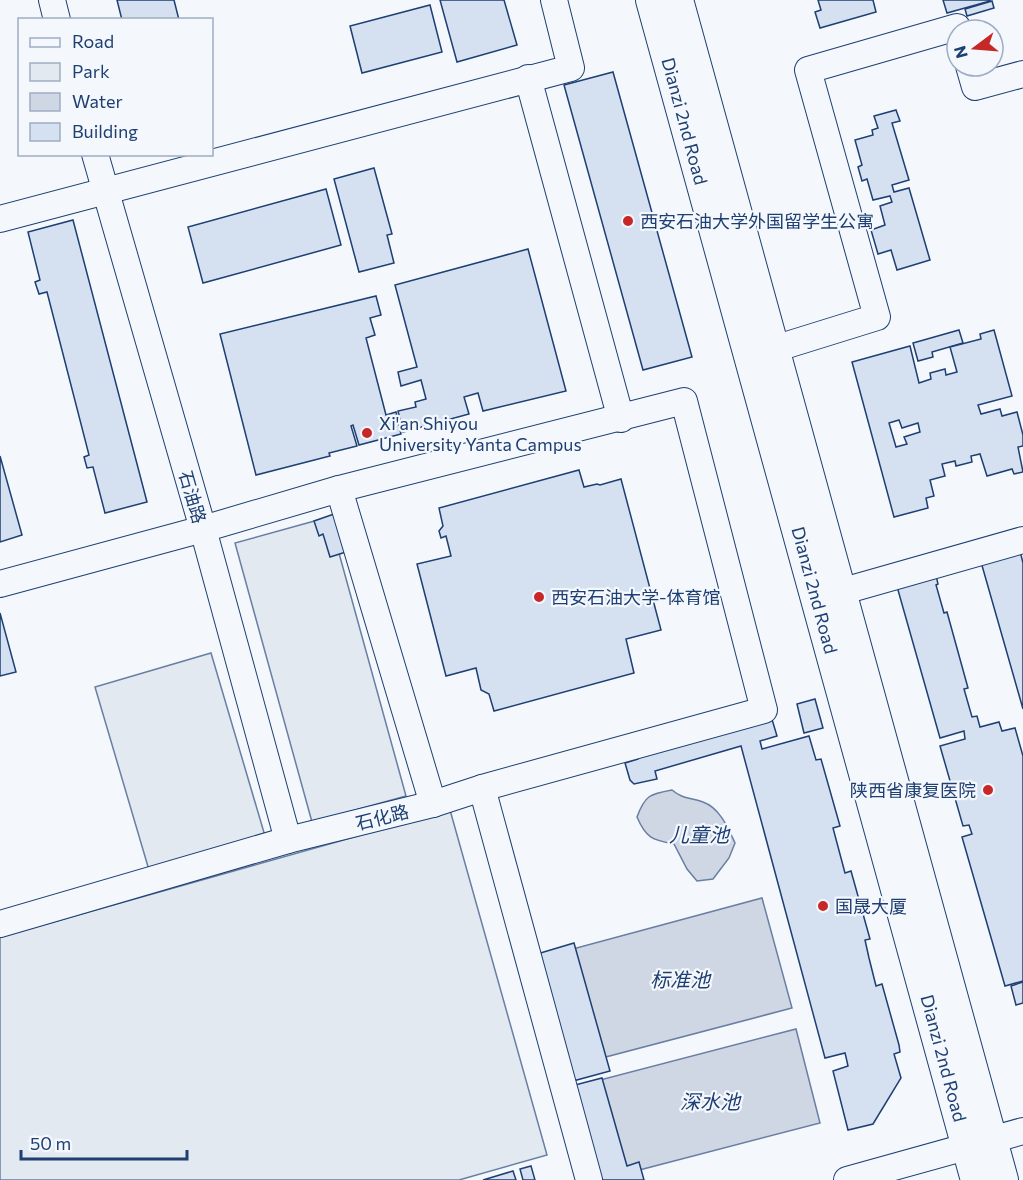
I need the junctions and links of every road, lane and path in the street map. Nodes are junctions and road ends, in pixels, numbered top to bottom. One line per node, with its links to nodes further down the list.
1 (52, 0): 5 (street)
2 (554, 0): 8 (street)
3 (652, 0): 25 (main road, Dianzi 2nd Road)
4 (677, 0): 13 (main road, Dianzi 2nd Road)
5 (56, 18)
6 (945, 30): 13 (street)
7 (1023, 74): 9 (street)
8 (528, 78): 11 (street); 14 (street)
9 (972, 78)
10 (96, 156): 11 (street, 石油路)
11 (105, 190): 12 (street); 16 (street, 石油路)
12 (0, 219)
13 (774, 349): 19 (main road, Dianzi 2nd Road)
14 (621, 419): 15 (street); 20 (street, 石化路)
15 (339, 489): 16 (street); 21 (street)
16 (203, 529): 18 (street); 22 (street, 石油路)
17 (1023, 540): 19 (street)
18 (0, 584)
19 (840, 592): 25 (main road, Dianzi 2nd Road)
20 (482, 788): 21 (street, 石化路); 26 (street)
21 (434, 804): 22 (street, 石化路)
22 (288, 840): 23 (street, 石化路)
23 (0, 924)
24 (1023, 1131): 25 (street)
25 (980, 1144): 27 (street); 28 (main road, Dianzi 2nd Road); 29 (main road, Dianzi 2nd Road)
26 (589, 1180)
27 (847, 1180)
28 (977, 1180)
29 (1002, 1180)

